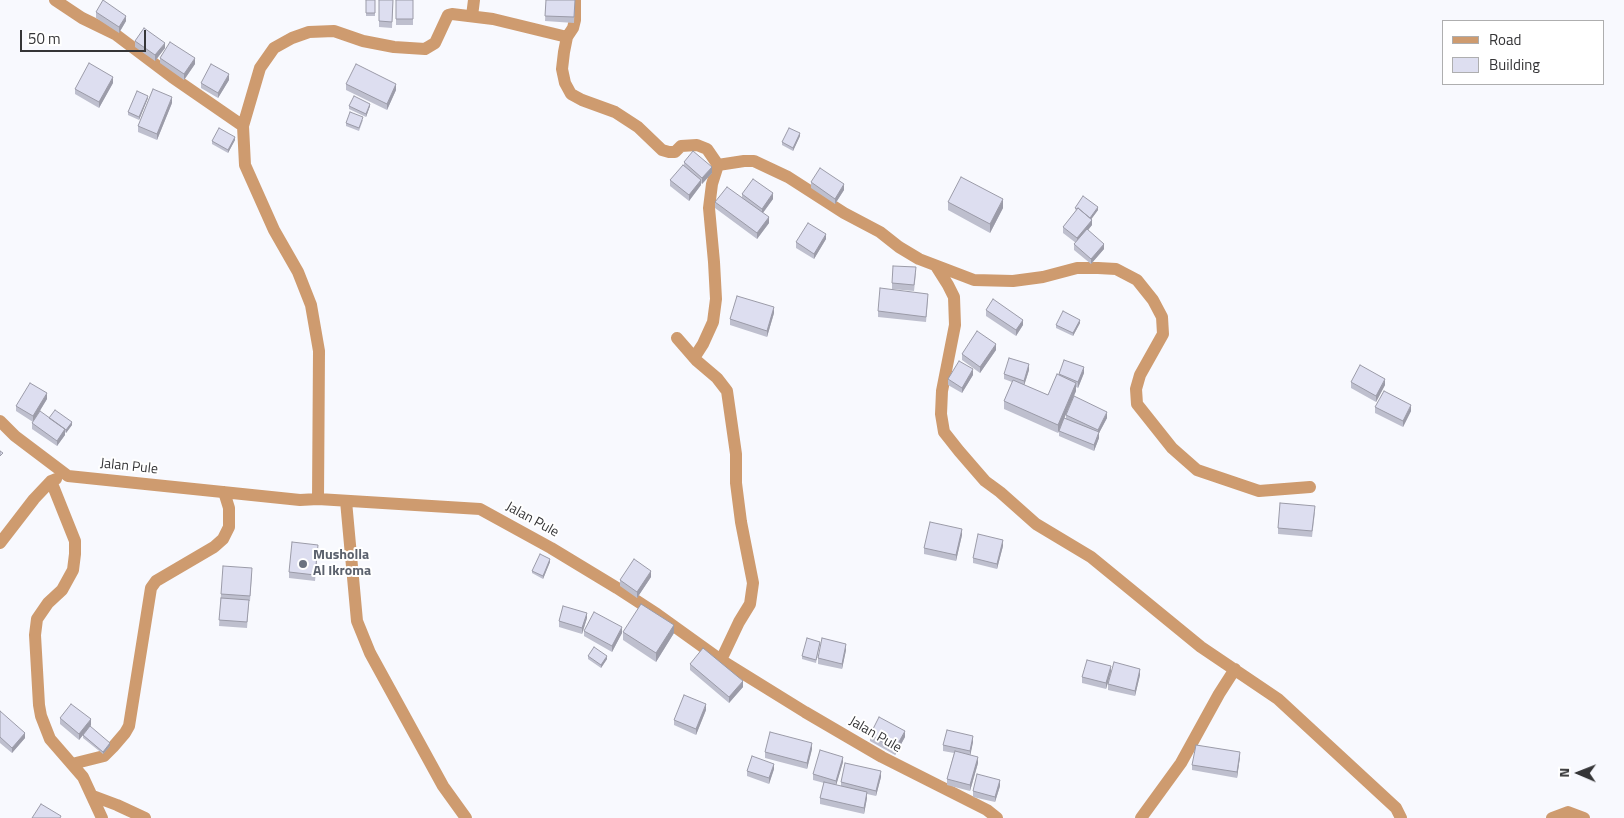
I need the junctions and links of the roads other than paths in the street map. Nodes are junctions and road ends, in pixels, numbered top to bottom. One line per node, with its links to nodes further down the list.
1 (55, 0): 6 (street)
2 (474, 0): 4 (street)
3 (575, 0): 5 (street)
4 (472, 16): 5 (street); 6 (street)
5 (567, 37): 7 (street)
6 (243, 126): 16 (street)
7 (718, 165): 8 (street); 10 (street)
8 (936, 266): 14 (street); 20 (street)
9 (677, 338): 10 (street)
10 (694, 358): 19 (street)
11 (0, 421): 12 (street)
12 (68, 476): 13 (street); 15 (street, Jalan Pule)
13 (50, 481): 18 (street); 21 (street)
14 (1310, 487)
15 (224, 492): 16 (street, Jalan Pule); 21 (street)
16 (318, 499): 17 (street, Jalan Pule)
17 (346, 501): 19 (street, Jalan Pule); 25 (street)
18 (0, 543)
19 (721, 660): 26 (street, Jalan Pule)
20 (1235, 669): 27 (street); 28 (street)
21 (72, 764): 22 (street)
22 (93, 796): 23 (street); 24 (street)
23 (102, 818)
24 (145, 818)
25 (466, 818)
26 (997, 818)
27 (1141, 818)
28 (1401, 818)
29 (1552, 818): 30 (street)
30 (1584, 818)

